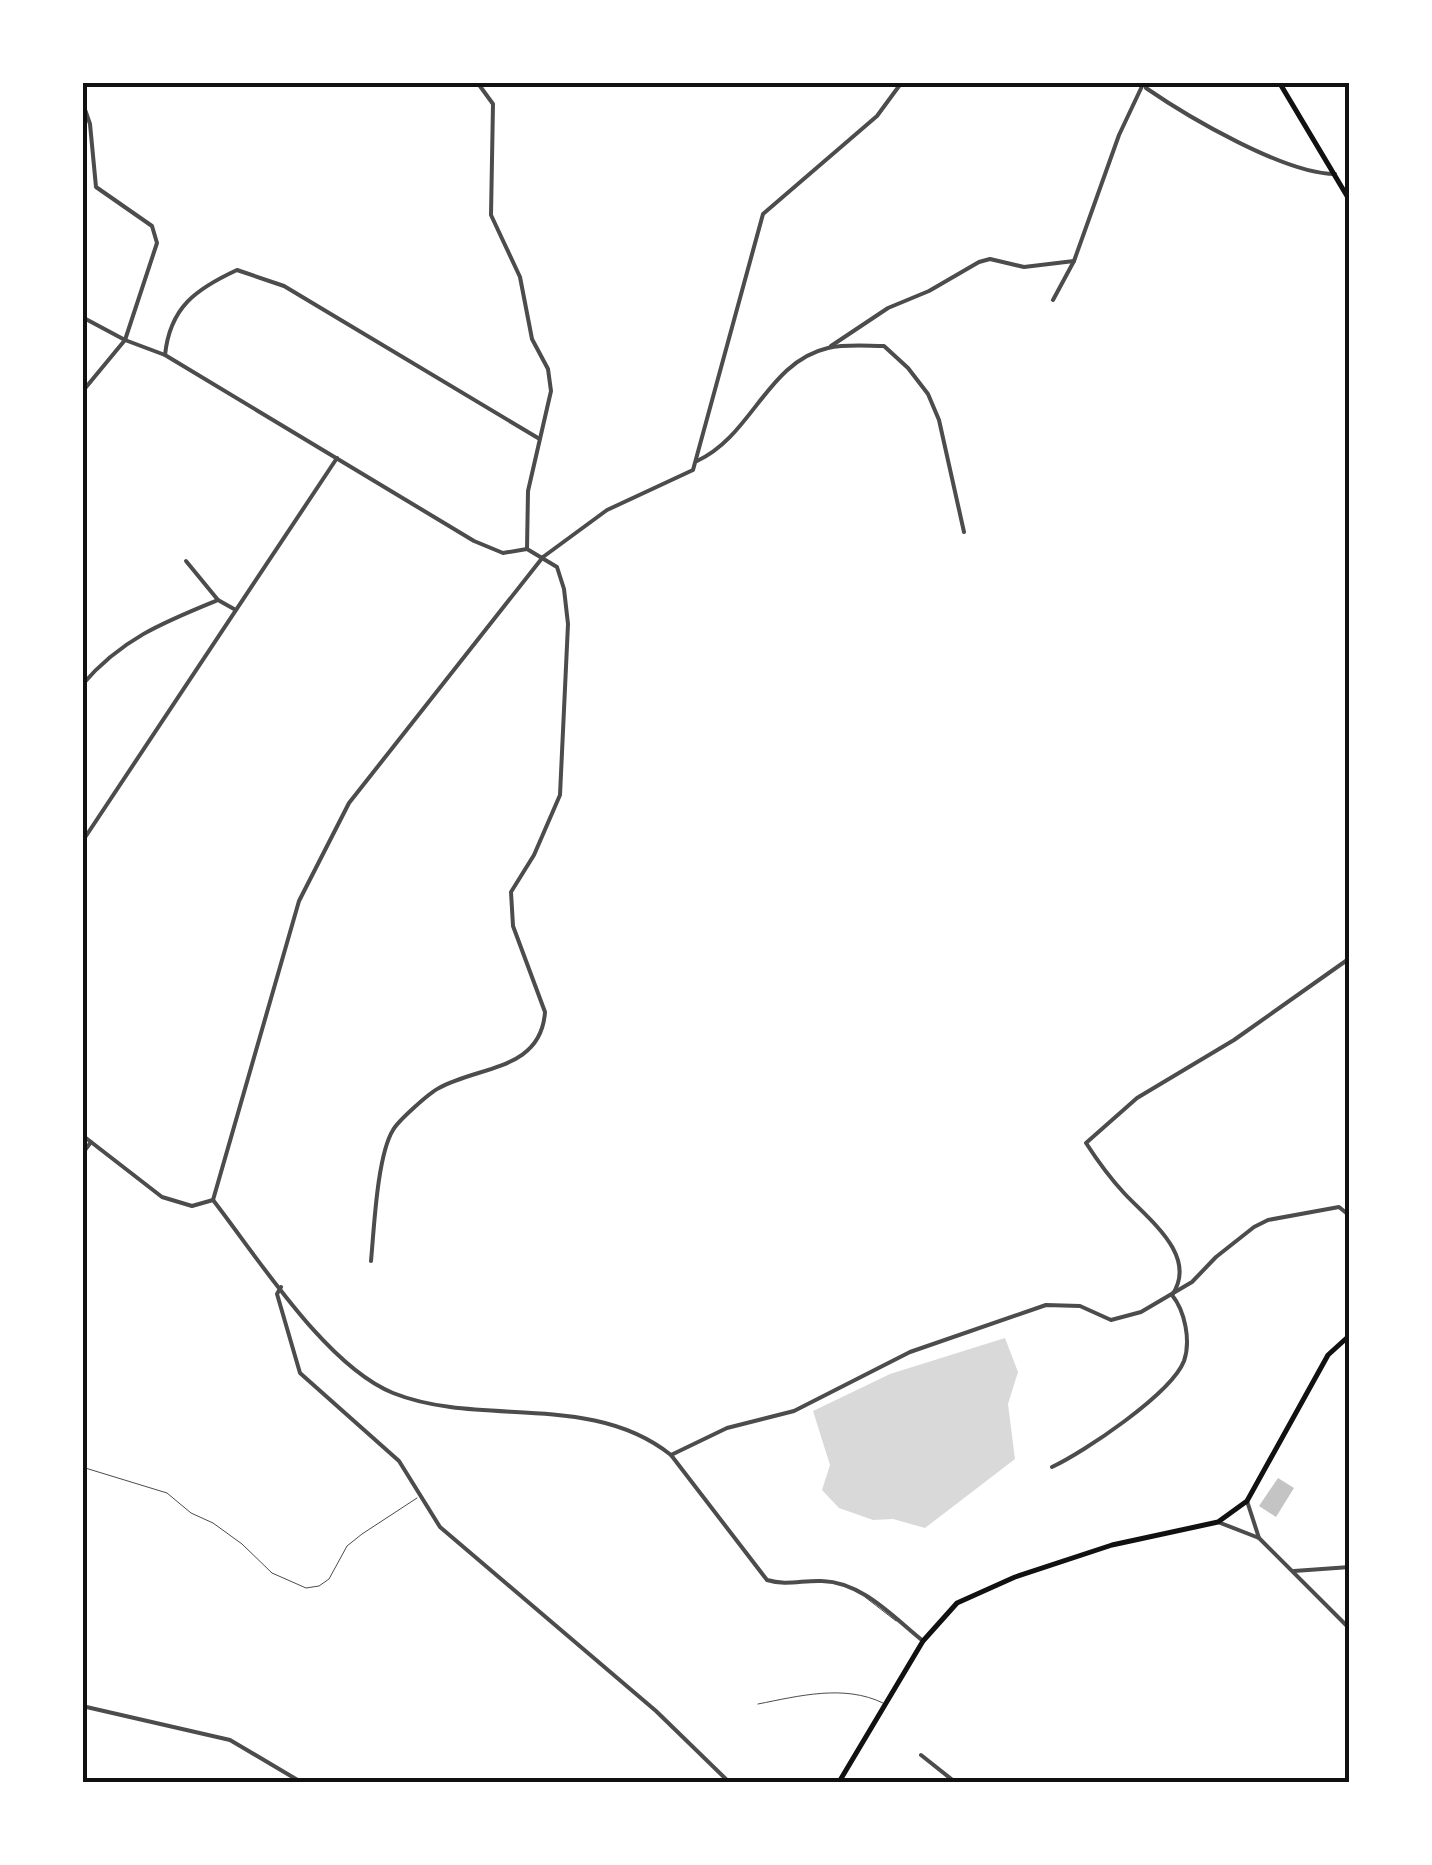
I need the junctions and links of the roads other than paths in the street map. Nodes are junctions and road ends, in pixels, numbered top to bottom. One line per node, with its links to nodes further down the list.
1 (476, 82): 15 (street)
2 (902, 82): 17 (street)
3 (1279, 82): 6 (main road)
4 (1144, 85): 6 (street); 8 (street)
5 (82, 101): 11 (street)
6 (1335, 174): 7 (main road)
7 (1350, 201)
8 (1074, 261): 9 (street); 12 (street)
9 (1053, 300)
10 (82, 317): 11 (street)
11 (125, 340): 13 (street); 14 (street)
12 (826, 348): 17 (street); 18 (street)
13 (165, 355): 15 (street); 16 (street)
14 (82, 392)
15 (538, 438): 19 (street)
16 (337, 458): 19 (street); 23 (street)
17 (697, 460): 20 (street)
18 (964, 532)
19 (527, 549): 20 (street)
20 (543, 557): 30 (street); 32 (street)
21 (186, 561): 22 (street)
22 (218, 600): 23 (street); 24 (street)
23 (234, 610): 25 (street)
24 (82, 685)
25 (82, 842)
26 (1350, 958): 34 (street)
27 (82, 1135): 28 (street)
28 (92, 1141): 29 (street); 30 (street)
29 (82, 1154)
30 (213, 1200): 33 (street)
31 (1350, 1216): 34 (street)
32 (371, 1261)
33 (281, 1288): 36 (street); 39 (street)
34 (1172, 1295): 36 (street); 38 (street)
35 (1350, 1335): 40 (main road)
36 (671, 1455): 46 (street)
37 (82, 1467): 39 (lane)
38 (1052, 1467)
39 (421, 1496): 52 (street)
40 (1246, 1501): 41 (main road); 42 (street)
41 (1218, 1522): 42 (street); 46 (main road)
42 (1258, 1538): 44 (street)
43 (1350, 1568): 44 (street)
44 (1294, 1571): 45 (street)
45 (1350, 1629)
46 (922, 1640): 48 (main road)
47 (758, 1704): 48 (lane)
48 (886, 1705): 53 (main road)
49 (82, 1706): 51 (street)
50 (921, 1754): 54 (street)
51 (301, 1782)
52 (729, 1782)
53 (840, 1782)
54 (955, 1782)

